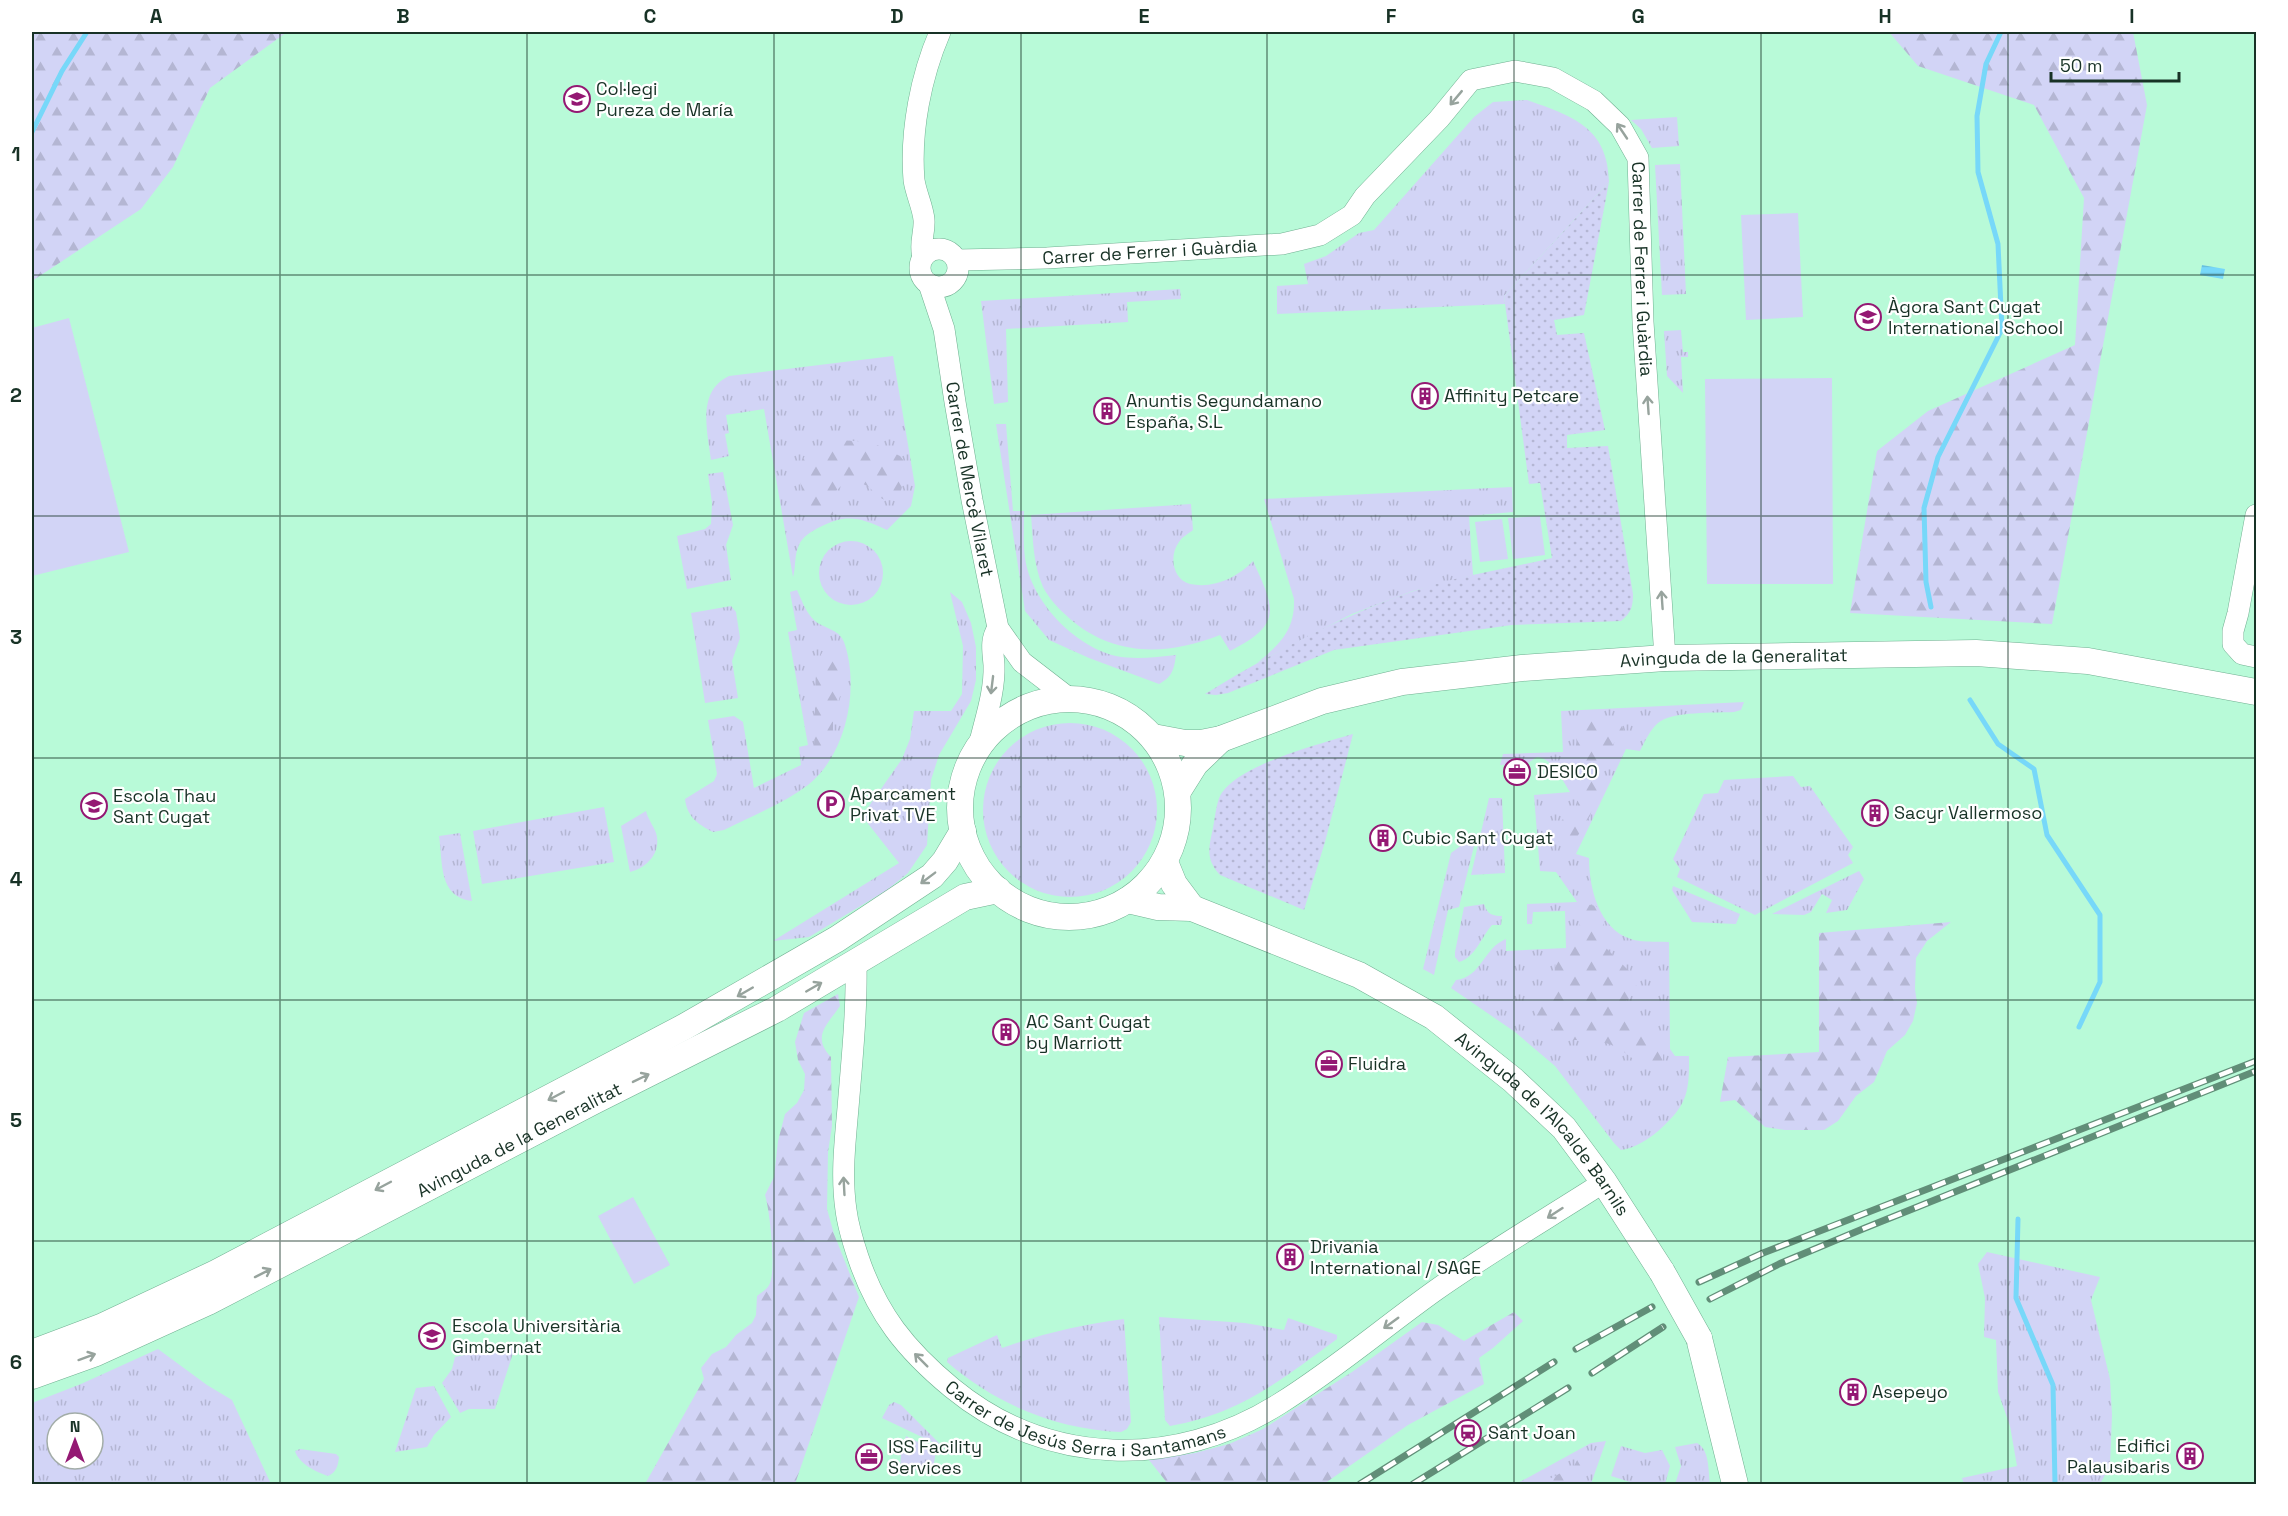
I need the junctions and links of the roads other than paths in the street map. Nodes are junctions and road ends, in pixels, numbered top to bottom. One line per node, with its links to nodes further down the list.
1 (940, 32): 2 (street)
2 (924, 221): 3 (street); 4 (street)
3 (951, 254): 4 (street); 5 (street); 11 (street, Carrer de Ferrer i Guàrdia, one-way to 3)
4 (923, 256): 6 (street)
5 (952, 282): 6 (street); 7 (street, Carrer de Mercè Vilaret)
6 (929, 284): 7 (street, Carrer de Mercè Vilaret)
7 (944, 329): 9 (street, Carrer de Mercè Vilaret)
8 (2256, 514): 10 (street)
9 (998, 628): 13 (street, Carrer de Mercè Vilaret); 16 (street, Carrer de Mercè Vilaret, one-way to 16)
10 (2256, 657)
11 (1665, 658): 12 (street, Avinguda de la Generalitat); 15 (street, Avinguda de la Generalitat)
12 (2256, 692)
13 (1070, 699): 14 (street); 16 (street)
14 (1153, 737): 15 (street, Avinguda de la Generalitat); 17 (street)
15 (1221, 739): 17 (street, Avinguda de la Generalitat)
16 (979, 746): 18 (street)
17 (1178, 791): 19 (street)
18 (963, 831): 20 (street); 25 (street, Avinguda de la Generalitat, one-way to 25)
19 (1164, 862): 21 (street); 22 (street)
20 (998, 890): 21 (street); 23 (street, Avinguda de la Generalitat)
21 (1128, 900): 22 (street, Avinguda de l'Alcalde Barnils)
22 (1192, 908): 24 (street, Avinguda de l'Alcalde Barnils)
23 (856, 963): 24 (street, Carrer de Jesús Serra i Santamans, one-way to 23); 26 (street, Avinguda de la Generalitat, one-way to 23)
24 (1604, 1182): 27 (street, Avinguda de l'Alcalde Barnils, bridge)
25 (32, 1353)
26 (32, 1376)
27 (1735, 1485)

